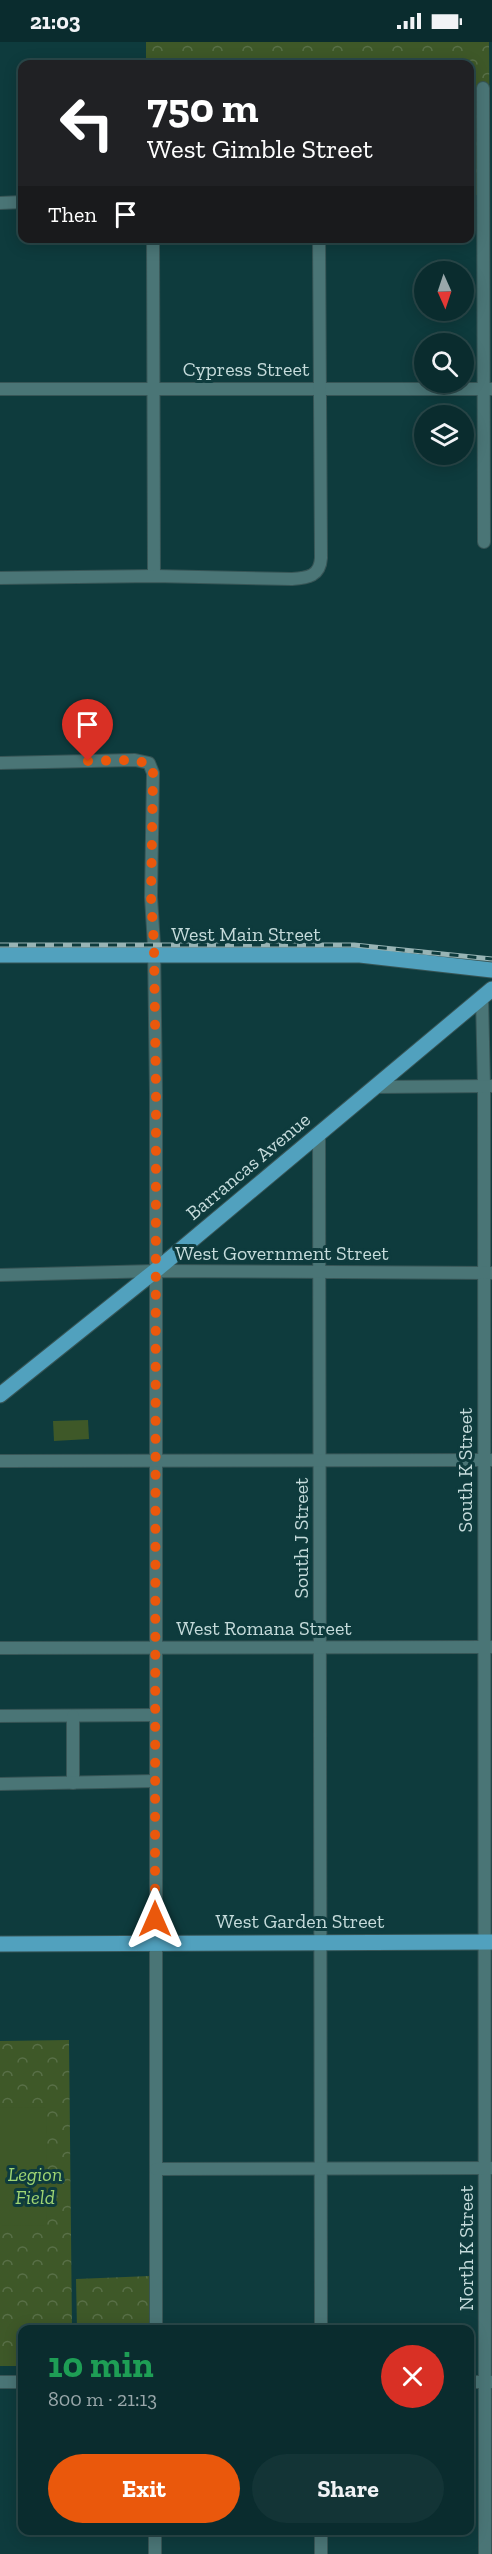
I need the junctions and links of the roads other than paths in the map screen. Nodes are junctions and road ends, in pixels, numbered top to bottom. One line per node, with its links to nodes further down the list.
1 (483, 88): 3 (street)
2 (474, 201): 3 (street)
3 (483, 201): 11 (street)
4 (0, 202): 5 (street)
5 (18, 202)
6 (153, 243): 9 (street)
7 (319, 243): 10 (street)
8 (0, 389): 9 (street, Cypress Street)
9 (153, 389): 10 (street, Cypress Street); 13 (street)
10 (320, 389): 11 (street, Cypress Street); 13 (street)
11 (488, 389): 12 (street)
12 (484, 542)
13 (154, 576): 14 (street)
14 (0, 578)
15 (0, 763): 16 (street)
16 (154, 954): 17 (main road, West Main Street); 18 (main road, West Main Street); 23 (street)
17 (0, 955)
18 (492, 970)
19 (487, 993): 20 (street, South K Street); 21 (main road, Barrancas Avenue)
20 (488, 1086): 21 (street); 24 (street, South K Street)
21 (376, 1087): 22 (main road, Barrancas Avenue)
22 (319, 1133): 23 (main road, Barrancas Avenue); 25 (street, South J Street)
23 (154, 1272): 25 (street, West Government Street); 26 (street, West Government Street); 27 (main road, Barrancas Avenue); 30 (street)
24 (488, 1273): 25 (street, West Government Street); 28 (street, South K Street)
25 (321, 1274): 31 (street, South J Street)
26 (0, 1275)
27 (0, 1395)
28 (488, 1460): 31 (street); 33 (street, South K Street)
29 (0, 1461): 30 (street)
30 (155, 1461): 31 (street); 35 (street)
31 (321, 1461): 32 (street, South J Street)
32 (321, 1647): 33 (street, West Romana Street); 35 (street, West Romana Street); 43 (street, South J Street)
33 (489, 1647): 44 (street, South K Street)
34 (0, 1648): 35 (street, West Romana Street)
35 (155, 1648): 36 (street)
36 (155, 1715): 38 (street); 39 (street)
37 (0, 1716): 38 (street)
38 (73, 1716): 40 (street)
39 (155, 1781): 40 (street); 42 (street)
40 (73, 1783): 41 (street)
41 (0, 1784)
42 (155, 1942): 43 (main road, West Garden Street); 45 (main road, West Garden Street); 48 (street)
43 (321, 1942): 44 (main road, West Garden Street); 46 (street, South J Street)
44 (489, 1942): 47 (street, North K Street)
45 (0, 1944)
46 (322, 2168): 47 (street); 48 (street); 50 (street, South J Street)
47 (489, 2168): 53 (street, North K Street)
48 (156, 2169): 49 (street)
49 (156, 2325)
50 (321, 2325)
51 (0, 2382): 52 (street)
52 (18, 2382)
53 (489, 2382): 58 (street, North K Street)
54 (155, 2535): 56 (street)
55 (321, 2535): 57 (street)
56 (155, 2554)
57 (321, 2554)
58 (485, 2554)

